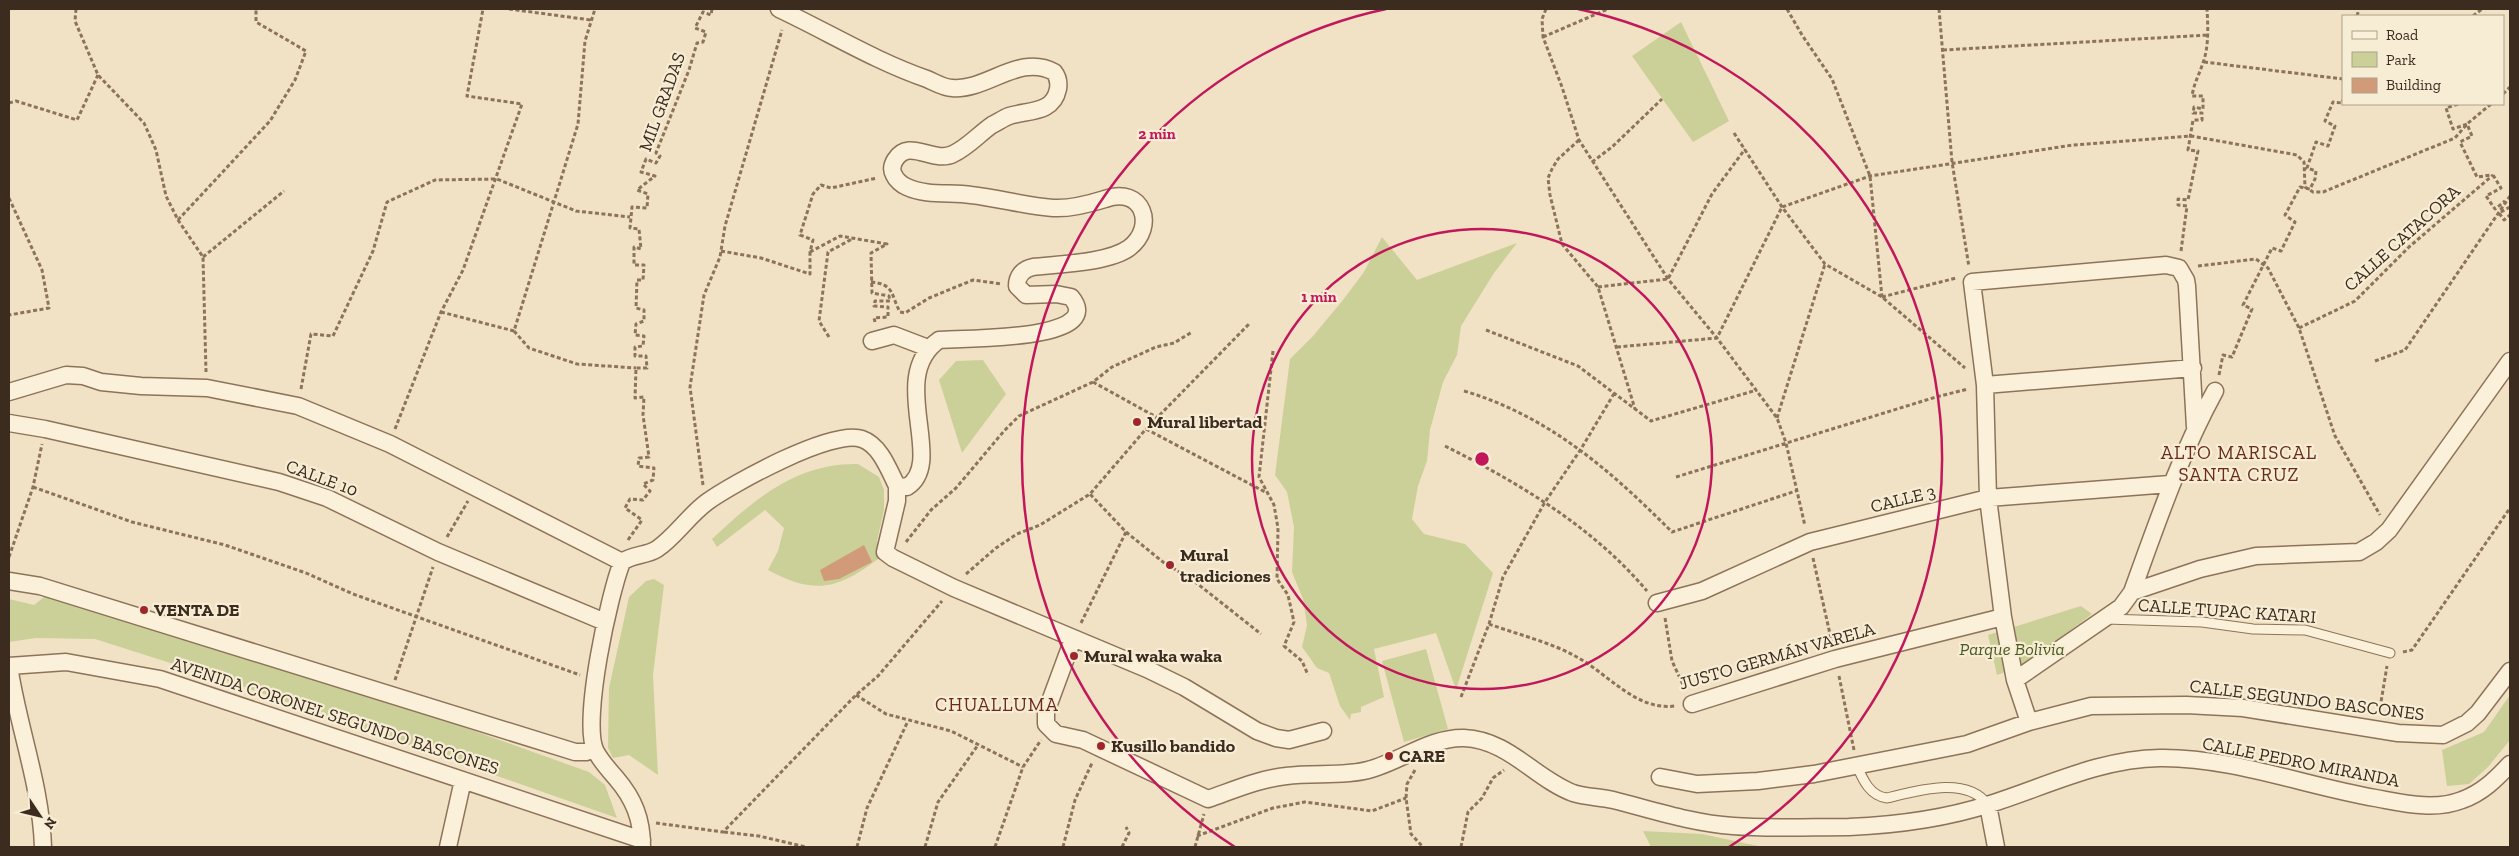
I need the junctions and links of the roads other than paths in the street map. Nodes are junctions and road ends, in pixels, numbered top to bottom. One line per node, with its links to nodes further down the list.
1 (783, 11): 3 (street)
2 (872, 341): 3 (street)
3 (928, 348): 12 (street)
4 (2510, 361): 16 (street)
5 (2194, 368): 6 (street); 6 (street); 10 (street)
6 (1985, 385): 13 (street)
7 (2215, 391): 10 (street)
8 (9, 392): 14 (street)
9 (9, 423): 20 (street, CALLE 10)
10 (2195, 427): 11 (street)
11 (2170, 484): 13 (street, CALLE 3); 16 (street)
12 (897, 486): 14 (street); 21 (street)
13 (1988, 498): 17 (street, CALLE 3); 18 (street)
14 (622, 562): 20 (street)
15 (9, 581): 29 (street, AVENIDA CORONEL SEGUNDO BASCONES)
16 (2132, 592): 19 (street)
17 (1657, 603)
18 (2003, 617): 25 (street); 26 (street, JUSTO GERMÁN VARELA)
19 (2105, 619): 22 (lane, CALLE TUPAC KATARI); 25 (street)
20 (605, 622): 29 (street)
21 (1073, 639): 28 (street); 34 (street, CALLE PEDRO MIRANDA)
22 (2390, 653)
23 (9, 666): 33 (street, AVENIDA CORONEL SEGUNDO BASCONES); 36 (street)
24 (2510, 671): 27 (street, CALLE SEGUNDO BASCONES)
25 (2015, 680): 27 (street)
26 (1692, 704)
27 (2029, 722): 31 (street, CALLE SEGUNDO BASCONES)
28 (1323, 731)
29 (594, 748): 35 (street)
30 (2510, 764): 34 (street, CALLE PEDRO MIRANDA)
31 (1857, 766): 32 (street, CALLE SEGUNDO BASCONES); 34 (lane)
32 (1660, 778)
33 (464, 780): 35 (street, AVENIDA CORONEL SEGUNDO BASCONES); 37 (street)
34 (1988, 805): 38 (street)
35 (642, 844)
36 (43, 847)
37 (448, 847)
38 (1996, 847)

